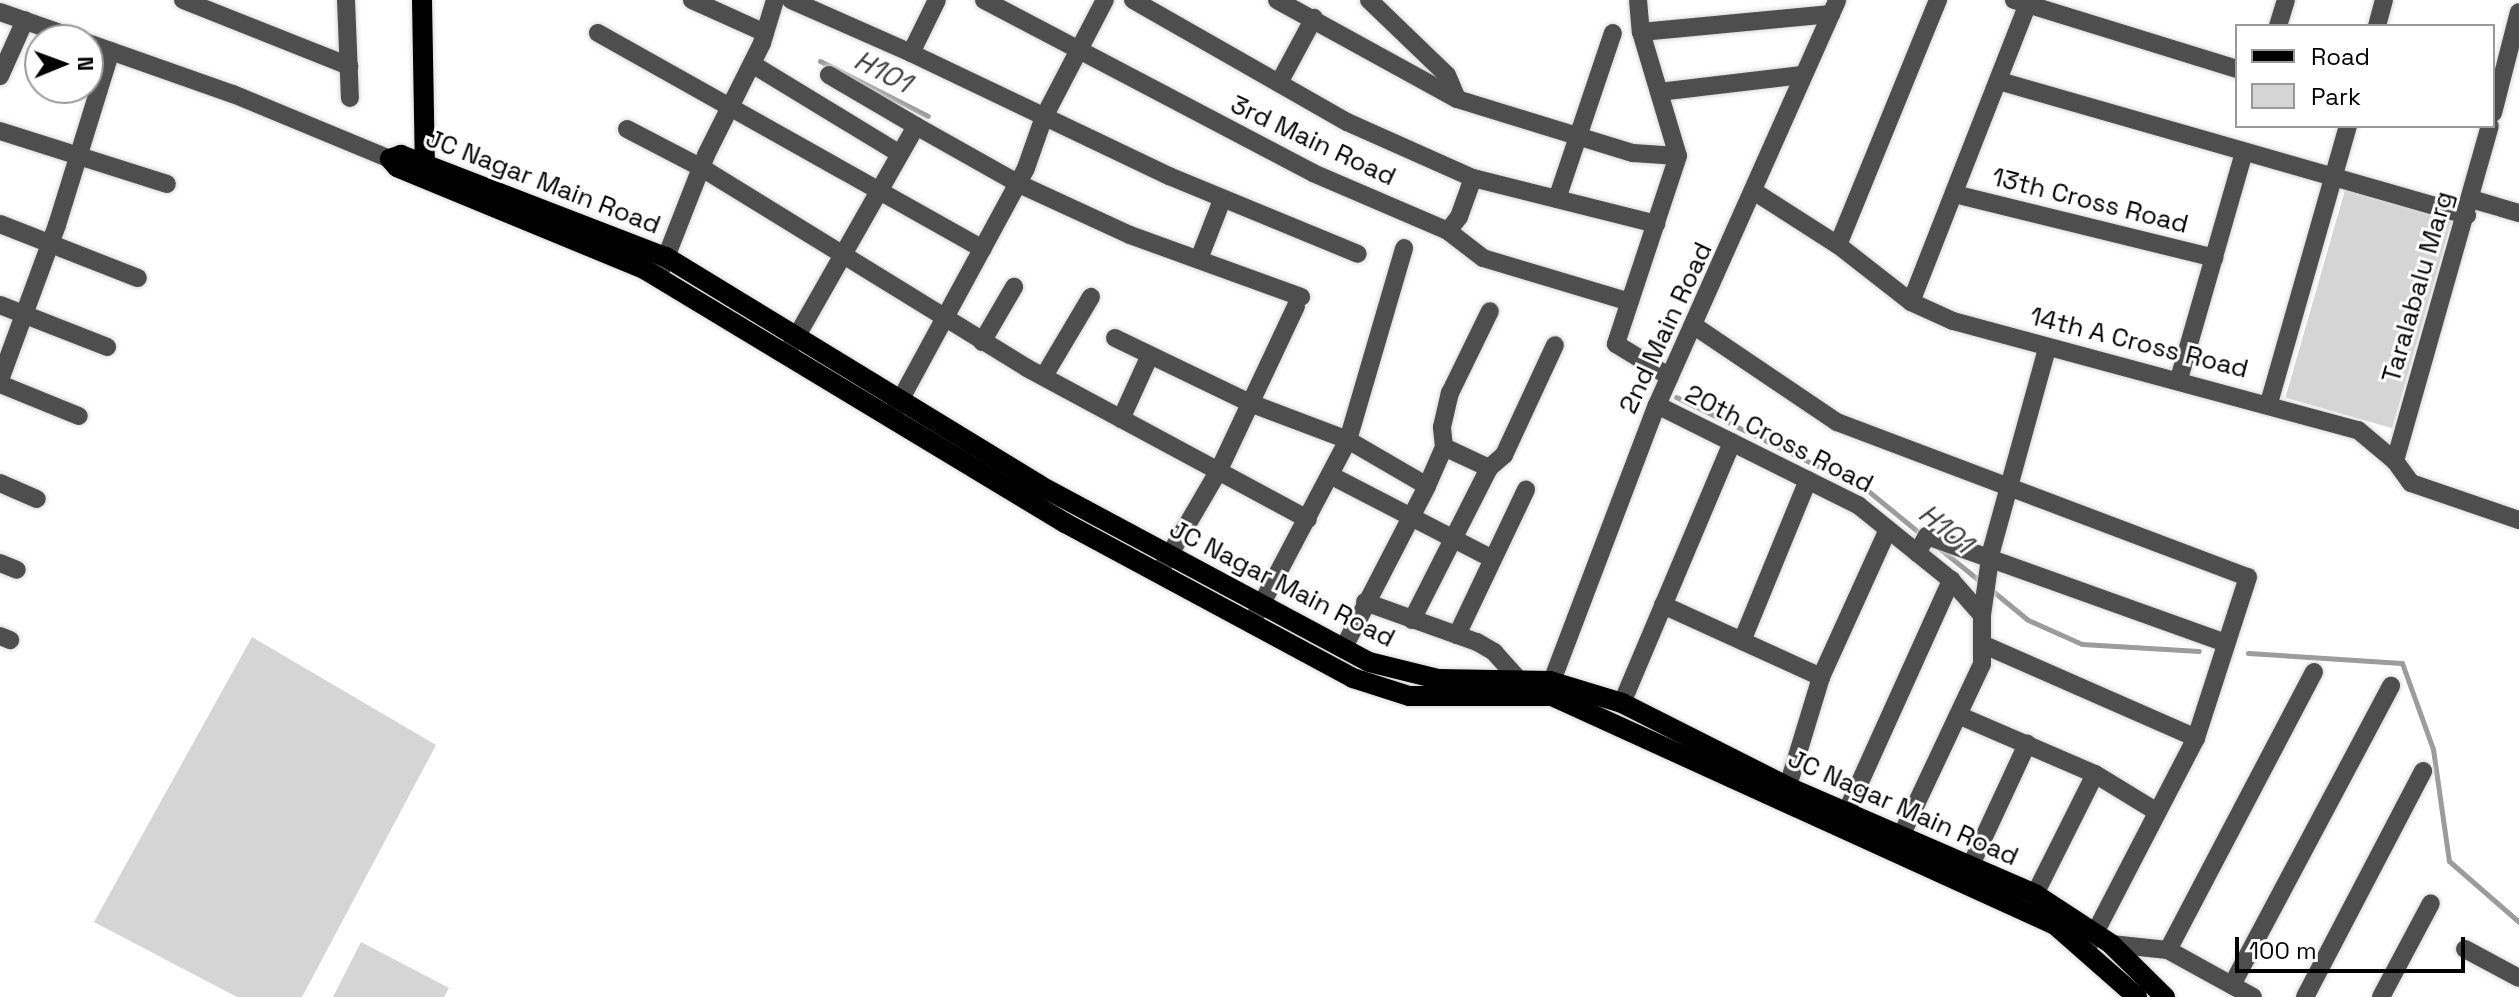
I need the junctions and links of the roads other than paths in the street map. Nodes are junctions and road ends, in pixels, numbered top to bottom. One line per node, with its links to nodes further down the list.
1 (183, 0): 35 (street)
2 (346, 0): 35 (street)
3 (422, 0): 60 (main road)
4 (692, 0): 28 (street)
5 (775, 0): 28 (street)
6 (791, 0): 32 (street)
7 (937, 0): 32 (street)
8 (984, 0): 33 (street, 3rd Main Road)
9 (1105, 0): 33 (street)
10 (1133, 0): 41 (street, 2nd Main Road)
11 (1277, 0): 21 (street)
12 (1369, 0): 44 (street)
13 (1638, 0): 26 (street)
14 (1938, 0): 77 (street)
15 (2286, 0): 24 (street)
16 (2384, 0): 25 (street)
17 (2021, 2): 36 (street); 40 (street)
18 (1834, 7): 26 (street); 38 (street, 2nd Main Road)
19 (0, 12): 22 (street)
20 (2519, 12): 45 (street)
21 (1314, 18): 41 (street); 44 (street)
22 (25, 20): 23 (street); 39 (street)
23 (36, 24)
24 (2279, 24)
25 (2378, 24)
26 (1641, 32): 42 (street)
27 (598, 33): 46 (street)
28 (765, 33): 34 (street)
29 (1613, 33): 53 (street)
30 (104, 49): 31 (street, JC Nagar Main Road)
31 (111, 51): 57 (street); 58 (street, JC Nagar Main Road)
32 (911, 53): 47 (street)
33 (1077, 53): 47 (street); 75 (street, 3rd Main Road)
34 (752, 64): 46 (street); 55 (street)
35 (349, 66): 43 (street)
36 (2235, 68)
37 (829, 75): 48 (street)
38 (1802, 75): 42 (street); 66 (street, 2nd Main Road)
39 (0, 76)
40 (1999, 81): 54 (street); 67 (street)
41 (1279, 83): 61 (street, 2nd Main Road)
42 (1659, 92): 56 (street)
43 (350, 98)
44 (1457, 99): 53 (street)
45 (2495, 105)
46 (729, 109): 59 (street); 65 (street)
47 (1044, 117): 63 (street); 69 (street)
48 (916, 126): 55 (street); 63 (street)
49 (2347, 128): 62 (street)
50 (2489, 128): 70 (street, Taralabalu Marg)
51 (627, 129): 59 (street)
52 (0, 131): 57 (street)
53 (1579, 136): 56 (street); 68 (street)
54 (2244, 152): 62 (street); 83 (street)
55 (900, 154): 65 (street)
56 (1678, 156): 73 (street)
57 (76, 159): 64 (street); 76 (street)
58 (390, 159): 60 (main road, JC Nagar Main Road)
59 (702, 168): 81 (street); 82 (street)
60 (425, 171): 74 (main road, JC Nagar Main Road)
61 (1473, 178): 68 (street, 2nd Main Road); 75 (street)
62 (2333, 178): 70 (street); 108 (street)
63 (1017, 183): 79 (street); 84 (street)
64 (167, 184)
65 (879, 192): 79 (street); 82 (street)
66 (1755, 192): 77 (street, 14th A Cross Road); 95 (street, 2nd Main Road)
67 (1954, 194): 83 (street, 13th Cross Road); 90 (street)
68 (1557, 199): 73 (street, 2nd Main Road)
69 (1222, 200): 80 (street); 84 (street)
70 (2469, 207): 71 (street); 116 (street, Taralabalu Marg)
71 (2519, 213)
72 (0, 224): 76 (street)
73 (1656, 224): 89 (street)
74 (569, 225): 81 (main road, JC Nagar Main Road); 85 (main road, JC Nagar Main Road)
75 (1448, 231): 89 (street, 3rd Main Road)
76 (50, 243): 86 (street); 93 (street)
77 (1838, 245): 90 (street, 14th A Cross Road)
78 (1404, 248): 113 (street)
79 (983, 249): 94 (street)
80 (1358, 254)
81 (666, 257): 85 (street); 99 (main road, JC Nagar Main Road)
82 (842, 258): 94 (street); 99 (street)
83 (2214, 258): 105 (street)
84 (1199, 259): 107 (street)
85 (658, 277): 99 (main road, JC Nagar Main Road)
86 (138, 278)
87 (1014, 287): 97 (street)
88 (1091, 297): 103 (street)
89 (1630, 302): 104 (street)
90 (1911, 302): 101 (street, 14th A Cross Road)
91 (0, 305): 93 (street)
92 (1490, 311): 115 (street)
93 (25, 314): 100 (street); 106 (street)
94 (945, 320): 97 (street); 110 (street)
95 (1696, 327): 104 (street, 2nd Main Road); 123 (street)
96 (1115, 338): 102 (street)
97 (982, 342): 103 (street)
98 (1555, 345): 117 (street)
99 (791, 346): 110 (main road, JC Nagar Main Road)
100 (107, 347)
101 (2047, 349): 105 (street, 14th A Cross Road); 123 (street)
102 (1150, 355): 107 (street); 112 (street)
103 (1044, 376): 112 (street)
104 (1670, 377): 109 (street, 2nd Main Road)
105 (2179, 379): 108 (street, 14th A Cross Road)
106 (0, 382): 111 (street)
107 (1250, 403): 113 (street); 118 (street)
108 (2269, 403): 116 (street, 14th A Cross Road)
109 (1657, 405): 114 (street, 20th Cross Road); 152 (street, 2nd Main Road)
110 (896, 408): 132 (main road, JC Nagar Main Road); 135 (main road, JC Nagar Main Road)
111 (79, 416)
112 (1121, 419): 118 (street)
113 (1348, 440): 119 (street); 122 (street)
114 (1732, 442): 120 (street, 20th Cross Road); 139 (street)
115 (1444, 447): 117 (street); 122 (street)
116 (2395, 461): 128 (street, 14th A Cross Road)
117 (1489, 468): 130 (street)
118 (1218, 472): 127 (street); 132 (street)
119 (1330, 475): 126 (street); 127 (street)
120 (1808, 480): 129 (street, 20th Cross Road); 144 (street)
121 (0, 483): 125 (street)
122 (1427, 486): 126 (street)
123 (2013, 488): 133 (street); 145 (street)
124 (1526, 490): 134 (street)
125 (37, 499)
126 (1411, 516): 130 (street); 137 (street)
127 (1308, 519): 138 (street)
128 (2519, 520)
129 (1888, 529): 131 (street, 20th Cross Road); 149 (street)
130 (1453, 538): 134 (street); 141 (street)
131 (1917, 553): 133 (street); 136 (street, 20th Cross Road)
132 (1168, 556): 135 (street); 138 (main road, JC Nagar Main Road)
133 (1991, 557): 140 (street); 145 (street)
134 (1493, 559): 143 (street)
135 (1158, 575): 142 (main road, JC Nagar Main Road)
136 (1951, 580): 140 (street, 20th Cross Road); 161 (street)
137 (1365, 602): 141 (street); 147 (street)
138 (1260, 604): 142 (street); 147 (main road, JC Nagar Main Road)
139 (1663, 605): 144 (street); 153 (street)
140 (1982, 615): 146 (street)
141 (1412, 620): 143 (street)
142 (1251, 624): 151 (main road, JC Nagar Main Road)
143 (1457, 635): 151 (street)
144 (1742, 641): 149 (street)
145 (2226, 643): 155 (street)
146 (1982, 644): 154 (street); 155 (street)
147 (1343, 649): 151 (main road, JC Nagar Main Road)
148 (2314, 672): 168 (street)
149 (1821, 677): 159 (street)
150 (2391, 686): 170 (street)
151 (1518, 688): 152 (main road, JC Nagar Main Road)
152 (1548, 688): 153 (main road, JC Nagar Main Road); 159 (main road, JC Nagar Main Road)
153 (1622, 703): 159 (main road, JC Nagar Main Road)
154 (1958, 715): 156 (street); 162 (street)
155 (2196, 738): 160 (street)
156 (2027, 744): 158 (street); 163 (street)
157 (2423, 771): 174 (street)
158 (2095, 774): 160 (street); 164 (street)
159 (1786, 796): 161 (main road, JC Nagar Main Road); 162 (main road, JC Nagar Main Road)
160 (2154, 810): 166 (street)
161 (1846, 813): 162 (main road, JC Nagar Main Road)
162 (1897, 845): 163 (main road, JC Nagar Main Road); 166 (main road, JC Nagar Main Road)
163 (1970, 867): 164 (main road, JC Nagar Main Road)
164 (2035, 894): 166 (main road, JC Nagar Main Road)
165 (2431, 903): 175 (street)
166 (2098, 942): 168 (street); 171 (main road, JC Nagar Main Road); 172 (main road, JC Nagar Main Road)
167 (2465, 949): 169 (street)
168 (2168, 950): 170 (street)
169 (2519, 978)
170 (2232, 985): 173 (street)
171 (2137, 997)
172 (2165, 997)
173 (2253, 997)
174 (2305, 997)
175 (2381, 997)

